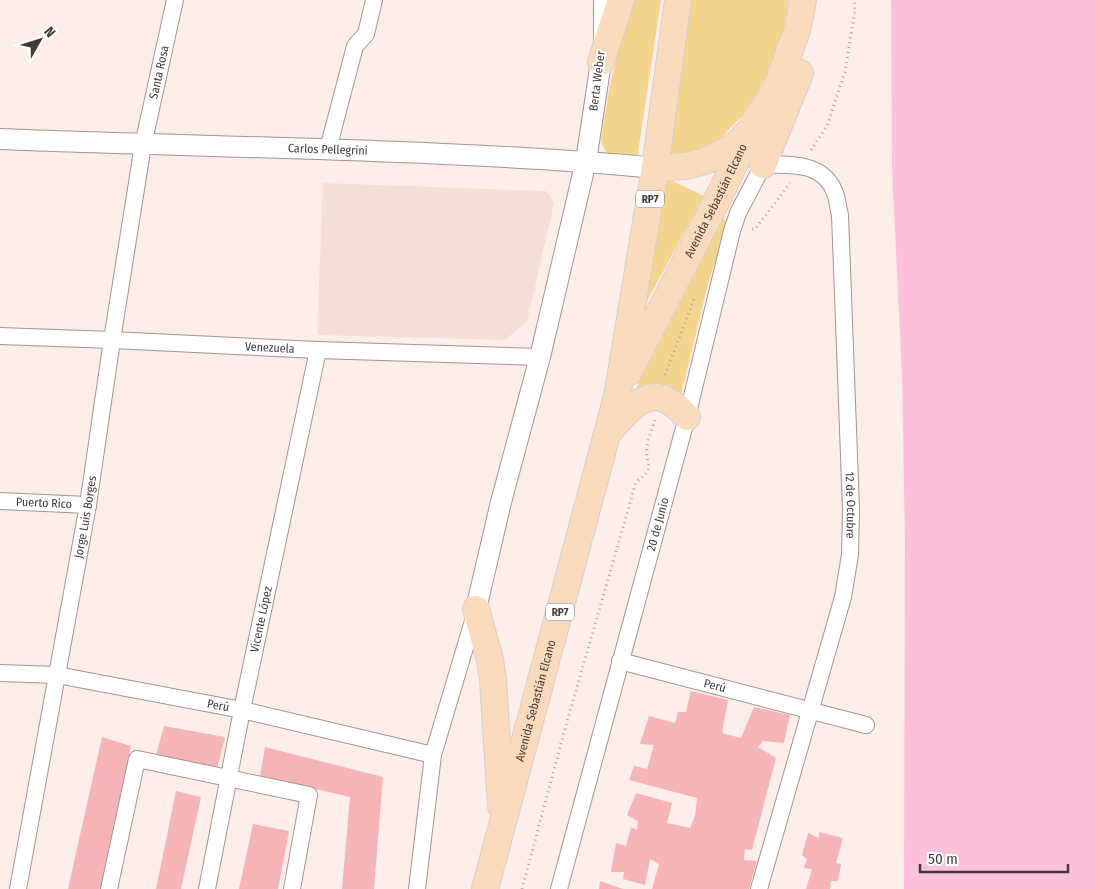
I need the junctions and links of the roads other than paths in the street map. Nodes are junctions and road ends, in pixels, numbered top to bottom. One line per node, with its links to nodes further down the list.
1 (175, 0): 10 (street, Santa Rosa)
2 (374, 0): 11 (street)
3 (602, 0): 7 (street, Berta Weber)
4 (621, 0): 7 (main road)
5 (678, 0): 14 (main road, Avenida Sebastián Elcano / RP7)
6 (803, 0): 8 (main road, Avenida Sebastián Elcano / RP7); 13 (main road)
7 (601, 62): 12 (street, Berta Weber)
8 (756, 117): 14 (main road); 15 (main road, Avenida Sebastián Elcano / RP7)
9 (0, 139): 10 (street, Carlos Pellegrini)
10 (143, 145): 11 (street, Carlos Pellegrini); 17 (street, Jorge Luis Borges)
11 (328, 149): 12 (street, Carlos Pellegrini)
12 (586, 161): 14 (street, Carlos Pellegrini); 19 (street)
13 (763, 165): 15 (street, 20 de Junio); 30 (street, 12 de Octubre)
14 (655, 168): 15 (main road); 20 (main road, Avenida Sebastián Elcano / RP7)
15 (728, 205): 20 (main road, Avenida Sebastián Elcano / RP7); 21 (street, 20 de Junio)
16 (0, 336): 17 (street, Venezuela)
17 (112, 340): 18 (street, Venezuela); 24 (street, Jorge Luis Borges)
18 (318, 350): 19 (street, Venezuela); 29 (street, Vicente López)
19 (540, 357): 25 (street)
20 (617, 397): 22 (main road, Avenida Sebastián Elcano / RP7)
21 (687, 417): 22 (main road); 26 (street, 20 de Junio)
22 (607, 435): 34 (main road, Avenida Sebastián Elcano / RP7)
23 (0, 501): 24 (street, Puerto Rico)
24 (88, 504): 28 (street, Jorge Luis Borges)
25 (476, 609): 32 (street); 34 (main road)
26 (620, 661): 30 (street, Perú); 41 (street, 20 de Junio)
27 (0, 673): 28 (street, Perú)
28 (57, 675): 29 (street, Perú); 35 (street, Jorge Luis Borges)
29 (242, 710): 32 (street, Perú); 33 (street, Vicente López)
30 (809, 711): 31 (street, Perú); 42 (street, 12 de Octubre)
31 (866, 725)
32 (433, 755): 39 (street)
33 (229, 777): 36 (street); 37 (street, Vicente López); 38 (street)
34 (503, 827): 40 (main road, Avenida Sebastián Elcano / RP7)
35 (18, 889)
36 (109, 889)
37 (207, 889)
38 (292, 889)
39 (417, 889)
40 (485, 889)
41 (560, 889)
42 (759, 889)

